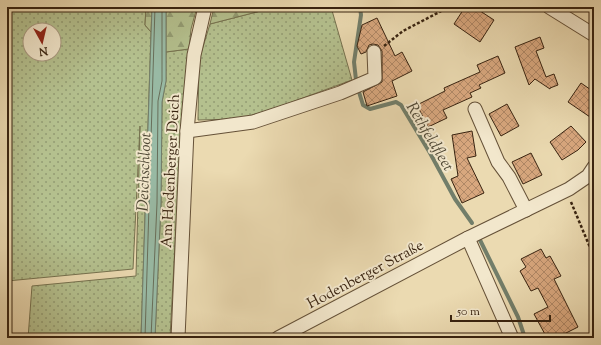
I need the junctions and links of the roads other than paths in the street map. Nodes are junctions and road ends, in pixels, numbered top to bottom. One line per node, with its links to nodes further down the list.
1 (205, 7): 6 (street, Am Hodenberger Deich)
2 (549, 7): 3 (street)
3 (594, 35)
4 (374, 52): 6 (street)
5 (476, 109): 8 (street)
6 (187, 131): 10 (street, Am Hodenberger Deich)
7 (594, 166): 8 (street, Hodenberger Straße)
8 (526, 210): 9 (street, Hodenberger Straße)
9 (468, 238): 11 (street, Hodenberger Straße); 12 (street)
10 (178, 338)
11 (278, 338)
12 (512, 338)

